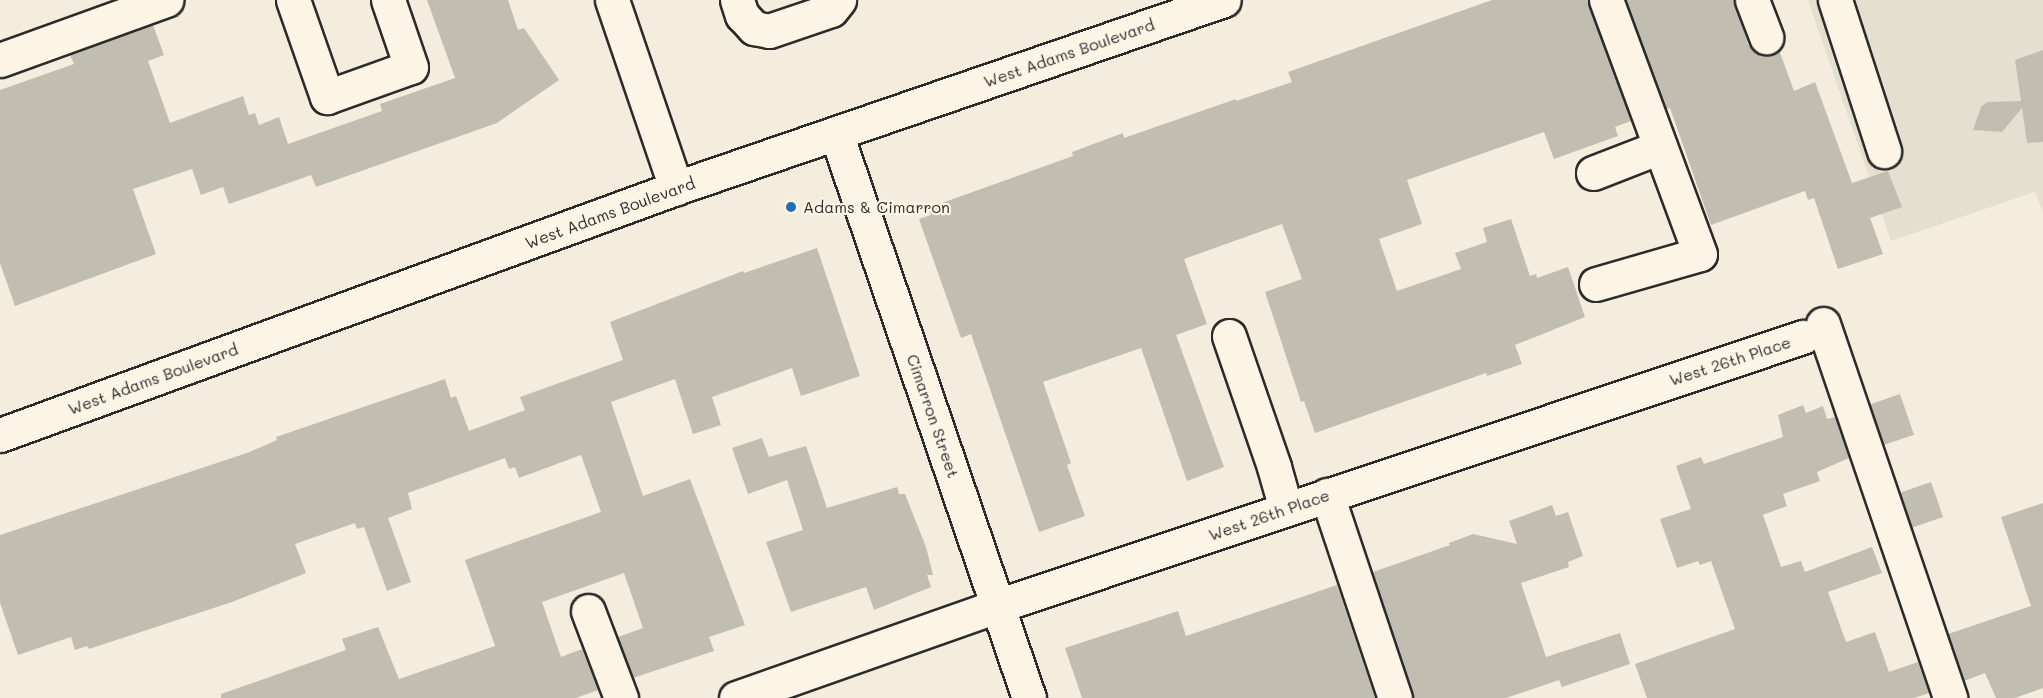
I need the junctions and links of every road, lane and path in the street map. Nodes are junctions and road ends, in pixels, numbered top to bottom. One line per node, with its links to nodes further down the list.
1 (166, 0): 12 (street)
2 (293, 0): 3 (street)
3 (388, 0)
4 (612, 0): 17 (street)
5 (737, 0): 6 (street)
6 (839, 0)
7 (1224, 0): 13 (street, West Adams Boulevard)
8 (1606, 0): 14 (street)
9 (1752, 0): 11 (street)
10 (1835, 0): 15 (street)
11 (1766, 38)
12 (0, 60)
13 (836, 133): 17 (street, West Adams Boulevard); 23 (street, Cimarron Street)
14 (1660, 147): 16 (street); 18 (street)
15 (1884, 151)
16 (1593, 173)
17 (676, 188): 20 (street, West Adams Boulevard)
18 (1596, 284)
19 (1229, 336): 22 (street)
20 (0, 435)
21 (1327, 495): 22 (street, West 26th Place); 28 (street); 29 (street, West 26th Place)
22 (1286, 509): 23 (street, West 26th Place)
23 (997, 606): 26 (street, West 26th Place); 27 (street, Cimarron Street)
24 (588, 611): 25 (street)
25 (621, 698)
26 (736, 698)
27 (1029, 698)
28 (1395, 698)
29 (1950, 698)

